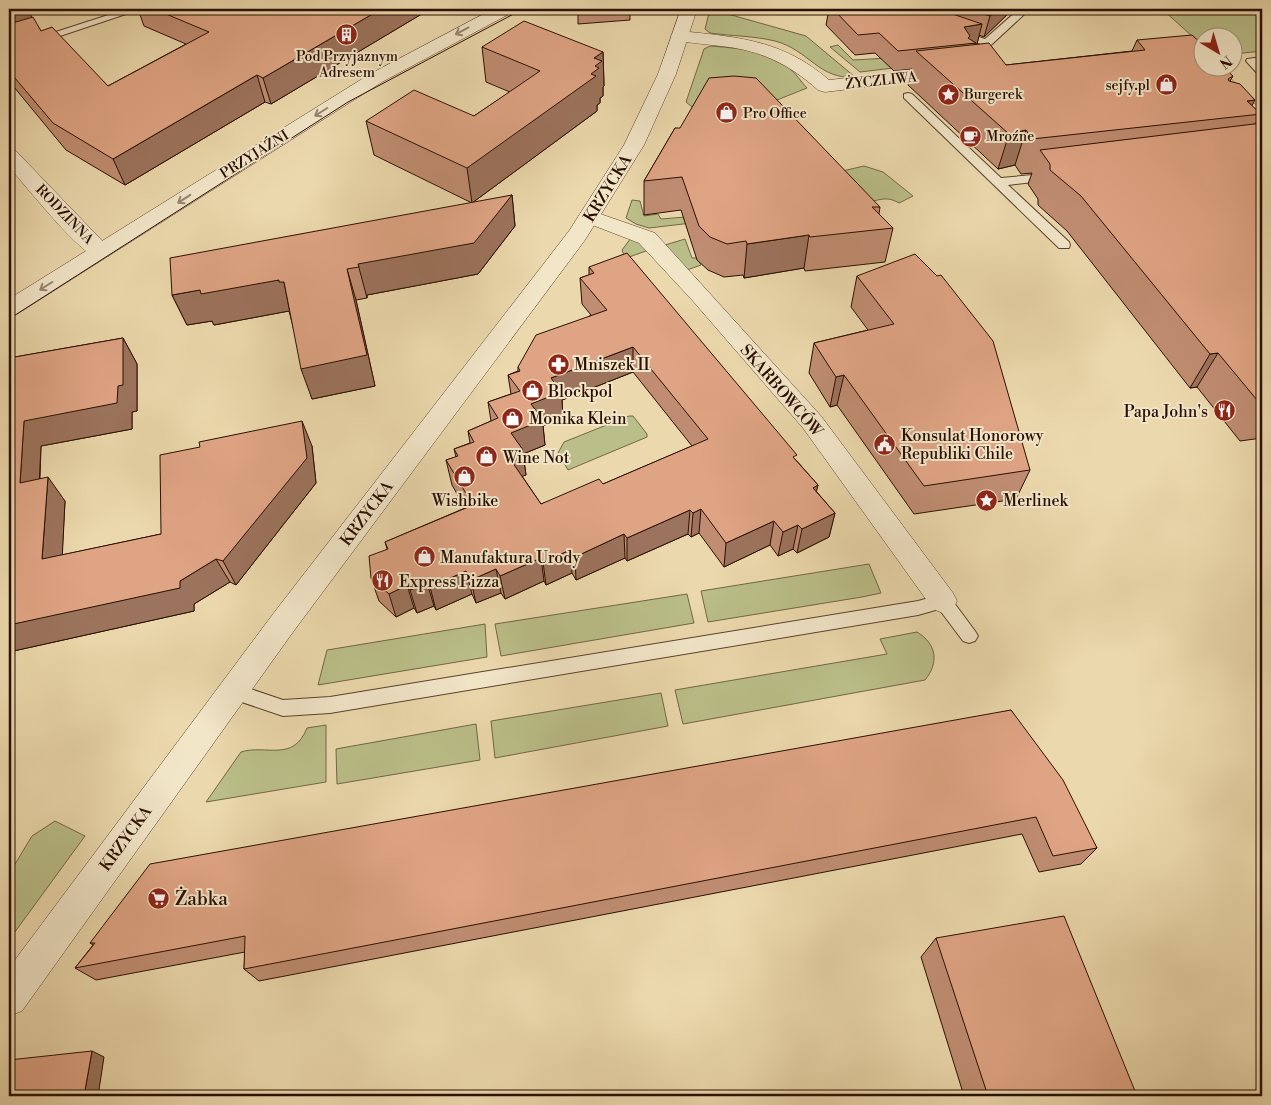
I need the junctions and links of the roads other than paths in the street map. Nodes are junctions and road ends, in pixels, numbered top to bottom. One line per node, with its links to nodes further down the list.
1 (136, 9): 7 (lane)
2 (505, 9): 19 (street, PRZYJAŹNI, one-way to 19)
3 (689, 9): 6 (street, KRZYCKA)
4 (1025, 9): 5 (lane)
5 (949, 30)
6 (680, 36): 9 (street, ŻYCZLIWA); 17 (street, KRZYCKA)
7 (9, 50)
8 (1262, 60): 10 (lane)
9 (964, 71)
10 (1262, 72)
11 (1220, 78): 13 (street)
12 (908, 96): 16 (lane)
13 (1253, 114)
14 (9, 155): 19 (street, RODZINNA)
15 (1065, 174): 16 (lane)
16 (999, 182): 18 (lane)
17 (589, 216): 21 (street, SKARBOWCÓW); 23 (street, KRZYCKA)
18 (1064, 245)
19 (102, 251): 20 (street, PRZYJAŹNI, one-way to 20)
20 (9, 309)
21 (943, 601): 22 (lane); 23 (lane)
22 (969, 636)
23 (233, 691): 24 (street, KRZYCKA)
24 (9, 998)

